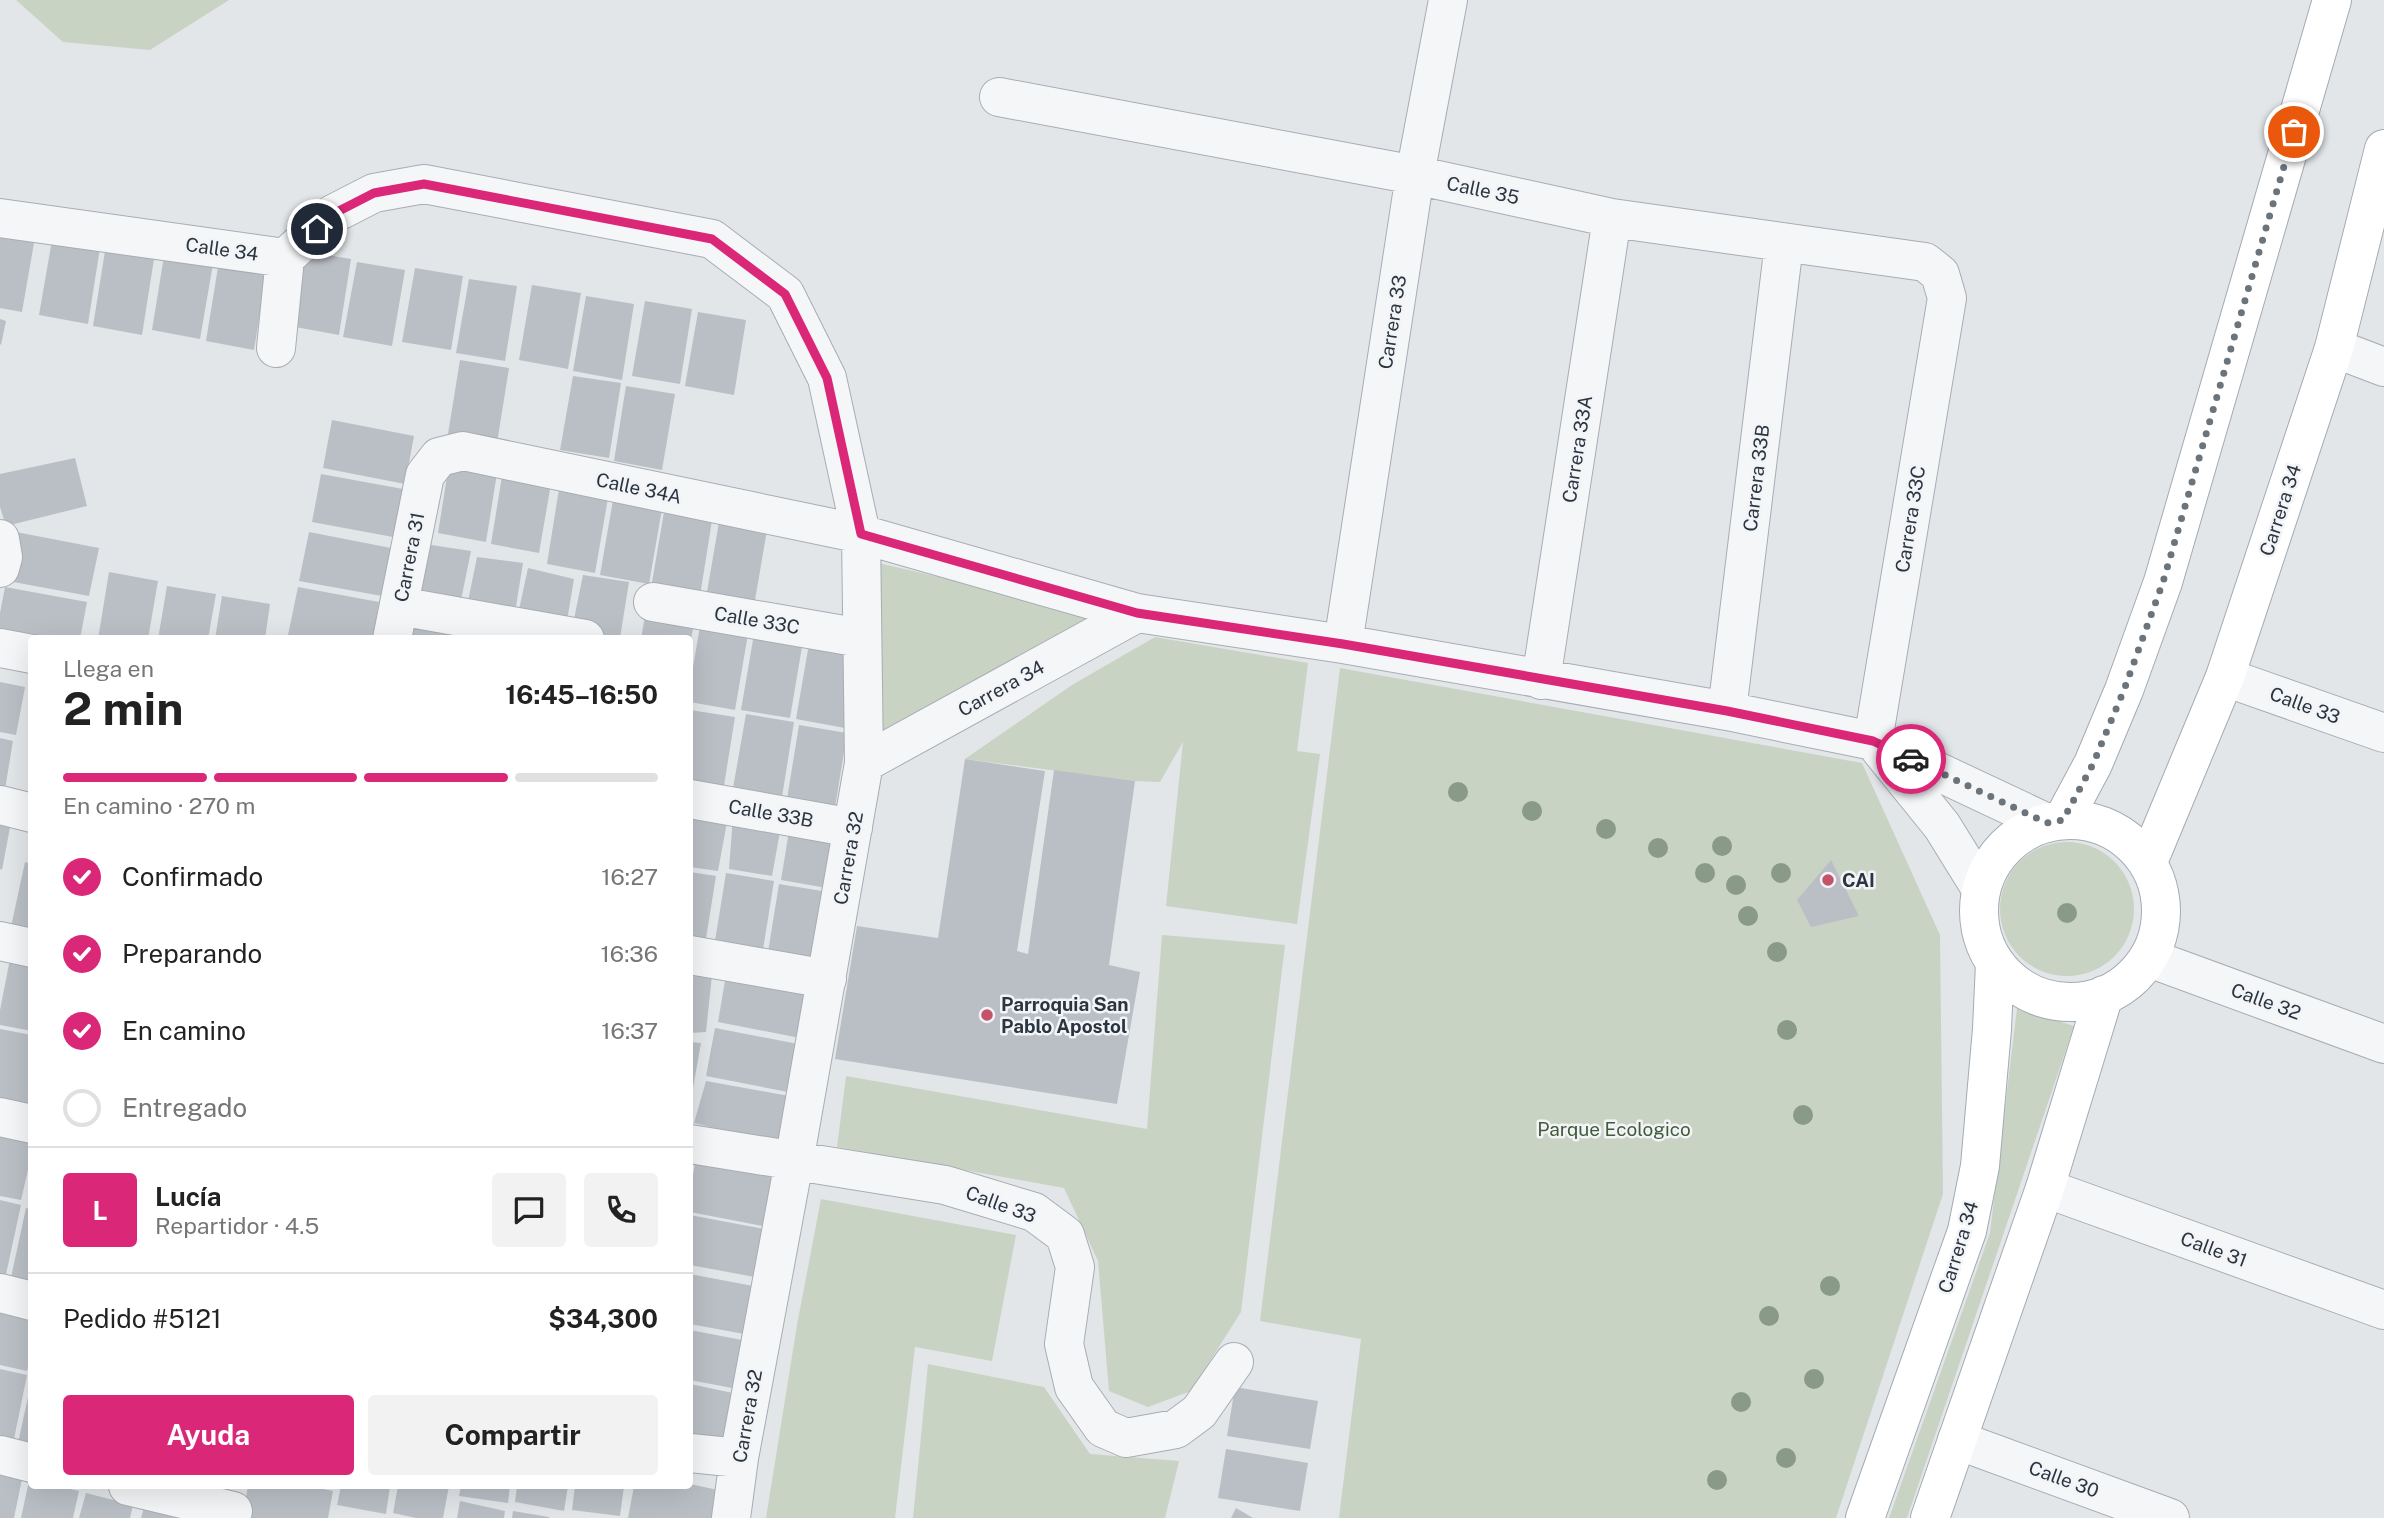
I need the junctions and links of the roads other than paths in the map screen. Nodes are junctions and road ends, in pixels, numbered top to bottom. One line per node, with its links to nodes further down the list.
1 (1448, 0): 5 (street, Carrera 33)
2 (2332, 0): 36 (main road)
3 (999, 97): 5 (street, Calle 35)
4 (2384, 149): 13 (main road, Carrera 34)
5 (1415, 175): 7 (street, Calle 35); 24 (street, Carrera 33)
6 (0, 218): 10 (street, Calle 34)
7 (1612, 218): 9 (street, Calle 35); 28 (street, Carrera 33A)
8 (712, 239): 10 (street, Calle 34); 16 (street, Carrera 32)
9 (1784, 244): 11 (street, Calle 35); 29 (street, Carrera 33B)
10 (285, 258): 12 (street)
11 (1947, 298): 31 (street, Carrera 33C)
12 (276, 348)
13 (2333, 348): 14 (street); 27 (main road, Carrera 34)
14 (2384, 367)
15 (425, 475): 16 (street, Calle 34A); 21 (street, Carrera 31)
16 (861, 534): 20 (street); 23 (street, Carrera 32)
17 (0, 539): 18 (street)
18 (0, 568)
19 (653, 602): 23 (street, Calle 33C)
20 (1137, 613): 24 (street); 32 (street, Carrera 34)
21 (396, 622): 22 (street)
22 (541, 635)
23 (861, 638): 32 (street, Carrera 32)
24 (1343, 644): 28 (street)
25 (0, 648): 26 (street)
26 (28, 653)
27 (2225, 677): 30 (street, Calle 33); 38 (main road, Carrera 34)
28 (1541, 680): 29 (street)
29 (1727, 711): 31 (street)
30 (2384, 733)
31 (1873, 741): 36 (street); 39 (street)
32 (864, 763): 37 (street, Carrera 32)
33 (693, 800): 37 (street, Calle 33B)
34 (0, 805): 35 (street)
35 (28, 812)
36 (2055, 821): 38 (main road); 39 (main road)
37 (853, 828): 45 (street, Carrera 32)
38 (2148, 862): 43 (main road)
39 (1982, 889): 44 (main road)
40 (0, 941): 41 (street)
41 (28, 947)
42 (693, 956): 45 (street)
43 (2149, 958): 46 (main road); 47 (street, Calle 32)
44 (1996, 964): 46 (main road); 65 (main road, Carrera 34)
45 (827, 979): 51 (street, Carrera 32)
46 (2104, 995): 52 (main road)
47 (2384, 1044)
48 (0, 1117): 49 (street)
49 (28, 1123)
50 (693, 1144): 51 (street, Calle 33)
51 (794, 1162): 56 (street, Calle 33); 60 (street, Carrera 32)
52 (2045, 1188): 55 (street, Calle 31); 57 (main road)
53 (0, 1293): 54 (street)
54 (28, 1300)
55 (2384, 1310)
56 (1234, 1362)
57 (1957, 1440): 66 (main road); 67 (street, Calle 30)
58 (693, 1453): 60 (street)
59 (0, 1455): 61 (street)
60 (739, 1458): 64 (street, Carrera 32)
61 (28, 1462)
62 (145, 1489): 63 (street)
63 (234, 1505)
64 (730, 1518)
65 (1865, 1518)
66 (1930, 1518)
67 (2170, 1518)

